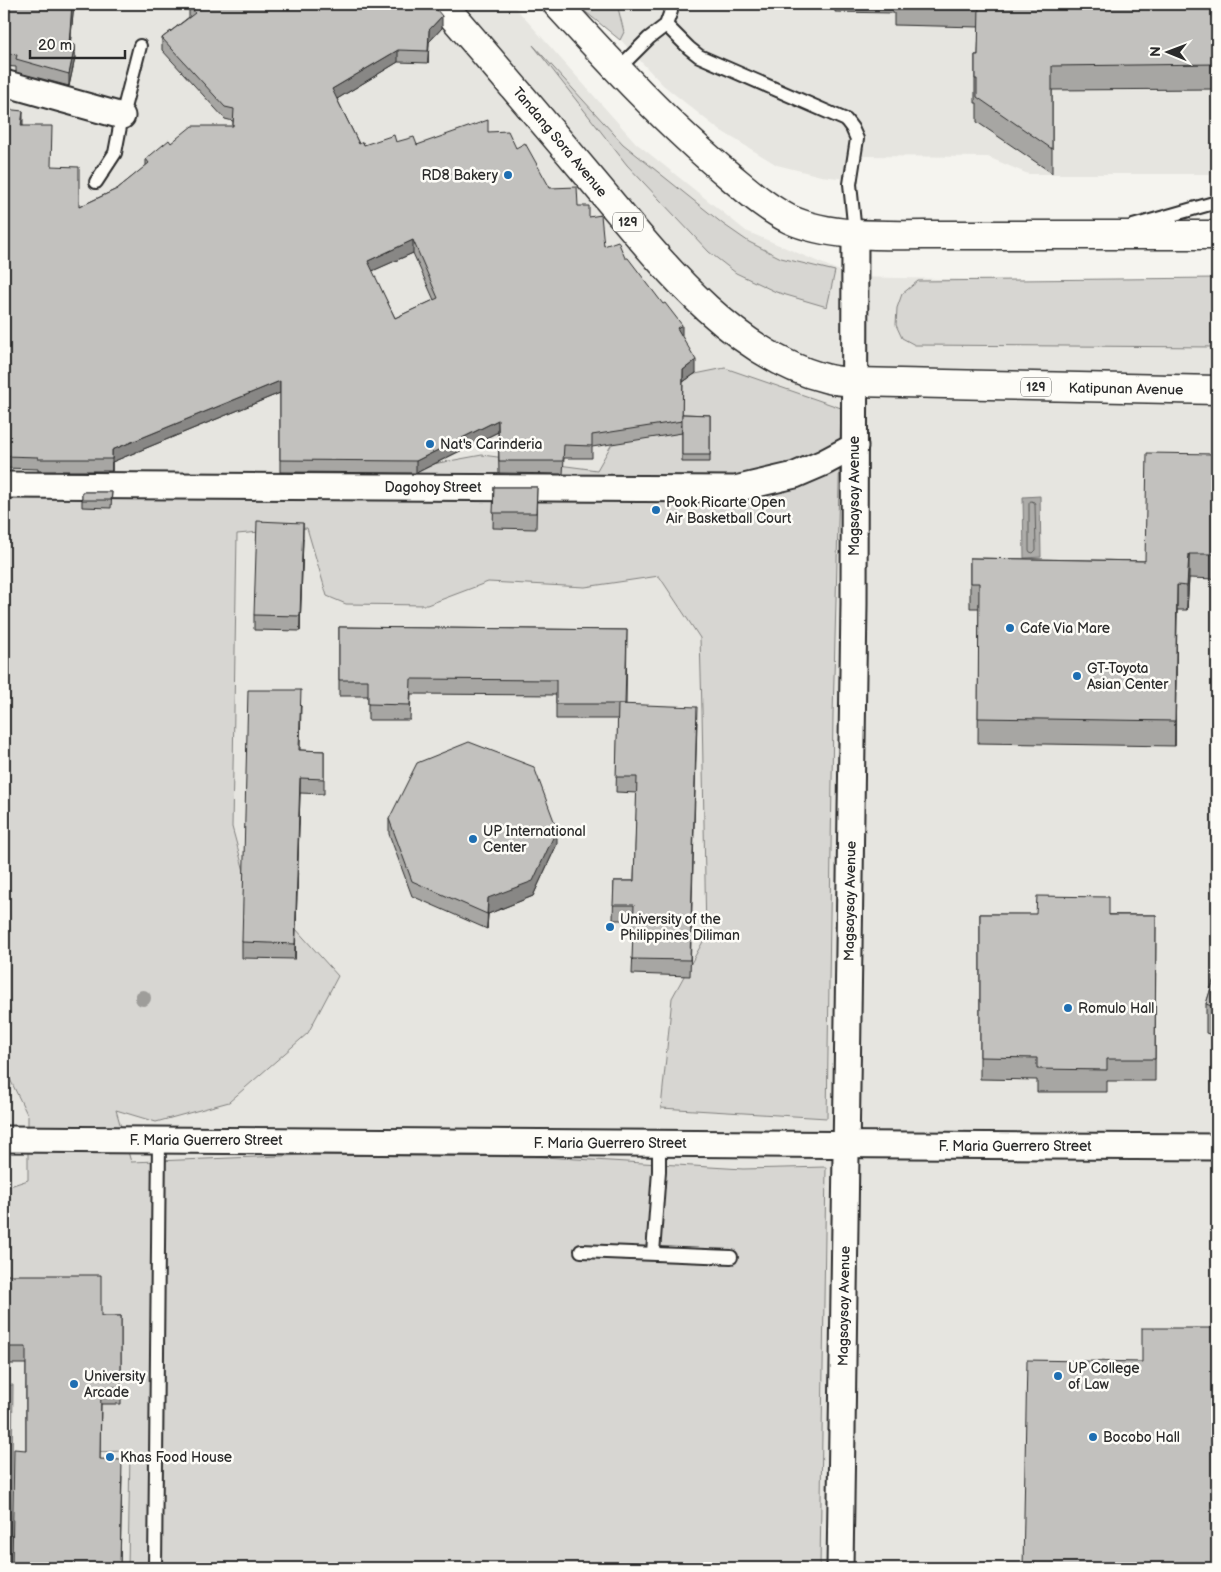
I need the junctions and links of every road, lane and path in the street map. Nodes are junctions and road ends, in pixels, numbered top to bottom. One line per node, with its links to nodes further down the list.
1 (442, 4): 14 (main road, Tandang Sora Avenue / 129)
2 (557, 4): 6 (main road)
3 (671, 4): 4 (lane)
4 (666, 25): 6 (lane); 11 (lane)
5 (140, 46): 8 (lane)
6 (617, 70): 11 (main road)
7 (4, 83): 8 (street)
8 (122, 116): 9 (lane)
9 (96, 182)
10 (1217, 202): 13 (lane)
11 (855, 234): 13 (main road); 14 (street, Magsaysay Avenue)
12 (1217, 235): 13 (main road)
13 (1098, 236)
14 (855, 382): 15 (main road, Katipunan Avenue / 129); 16 (street, Magsaysay Avenue)
15 (1217, 390)
16 (855, 446): 17 (street, Dagohoy Street); 21 (street, Magsaysay Avenue)
17 (4, 485)
18 (4, 1139): 19 (street, F. Maria Guerrero Street)
19 (159, 1140): 20 (street, F. Maria Guerrero Street); 26 (lane)
20 (658, 1143): 21 (street, F. Maria Guerrero Street); 24 (lane)
21 (846, 1145): 22 (street, F. Maria Guerrero Street); 27 (street, Magsaysay Avenue)
22 (1217, 1147)
23 (581, 1251): 24 (lane)
24 (654, 1253): 25 (lane)
25 (731, 1257)
26 (155, 1568)
27 (840, 1568)

